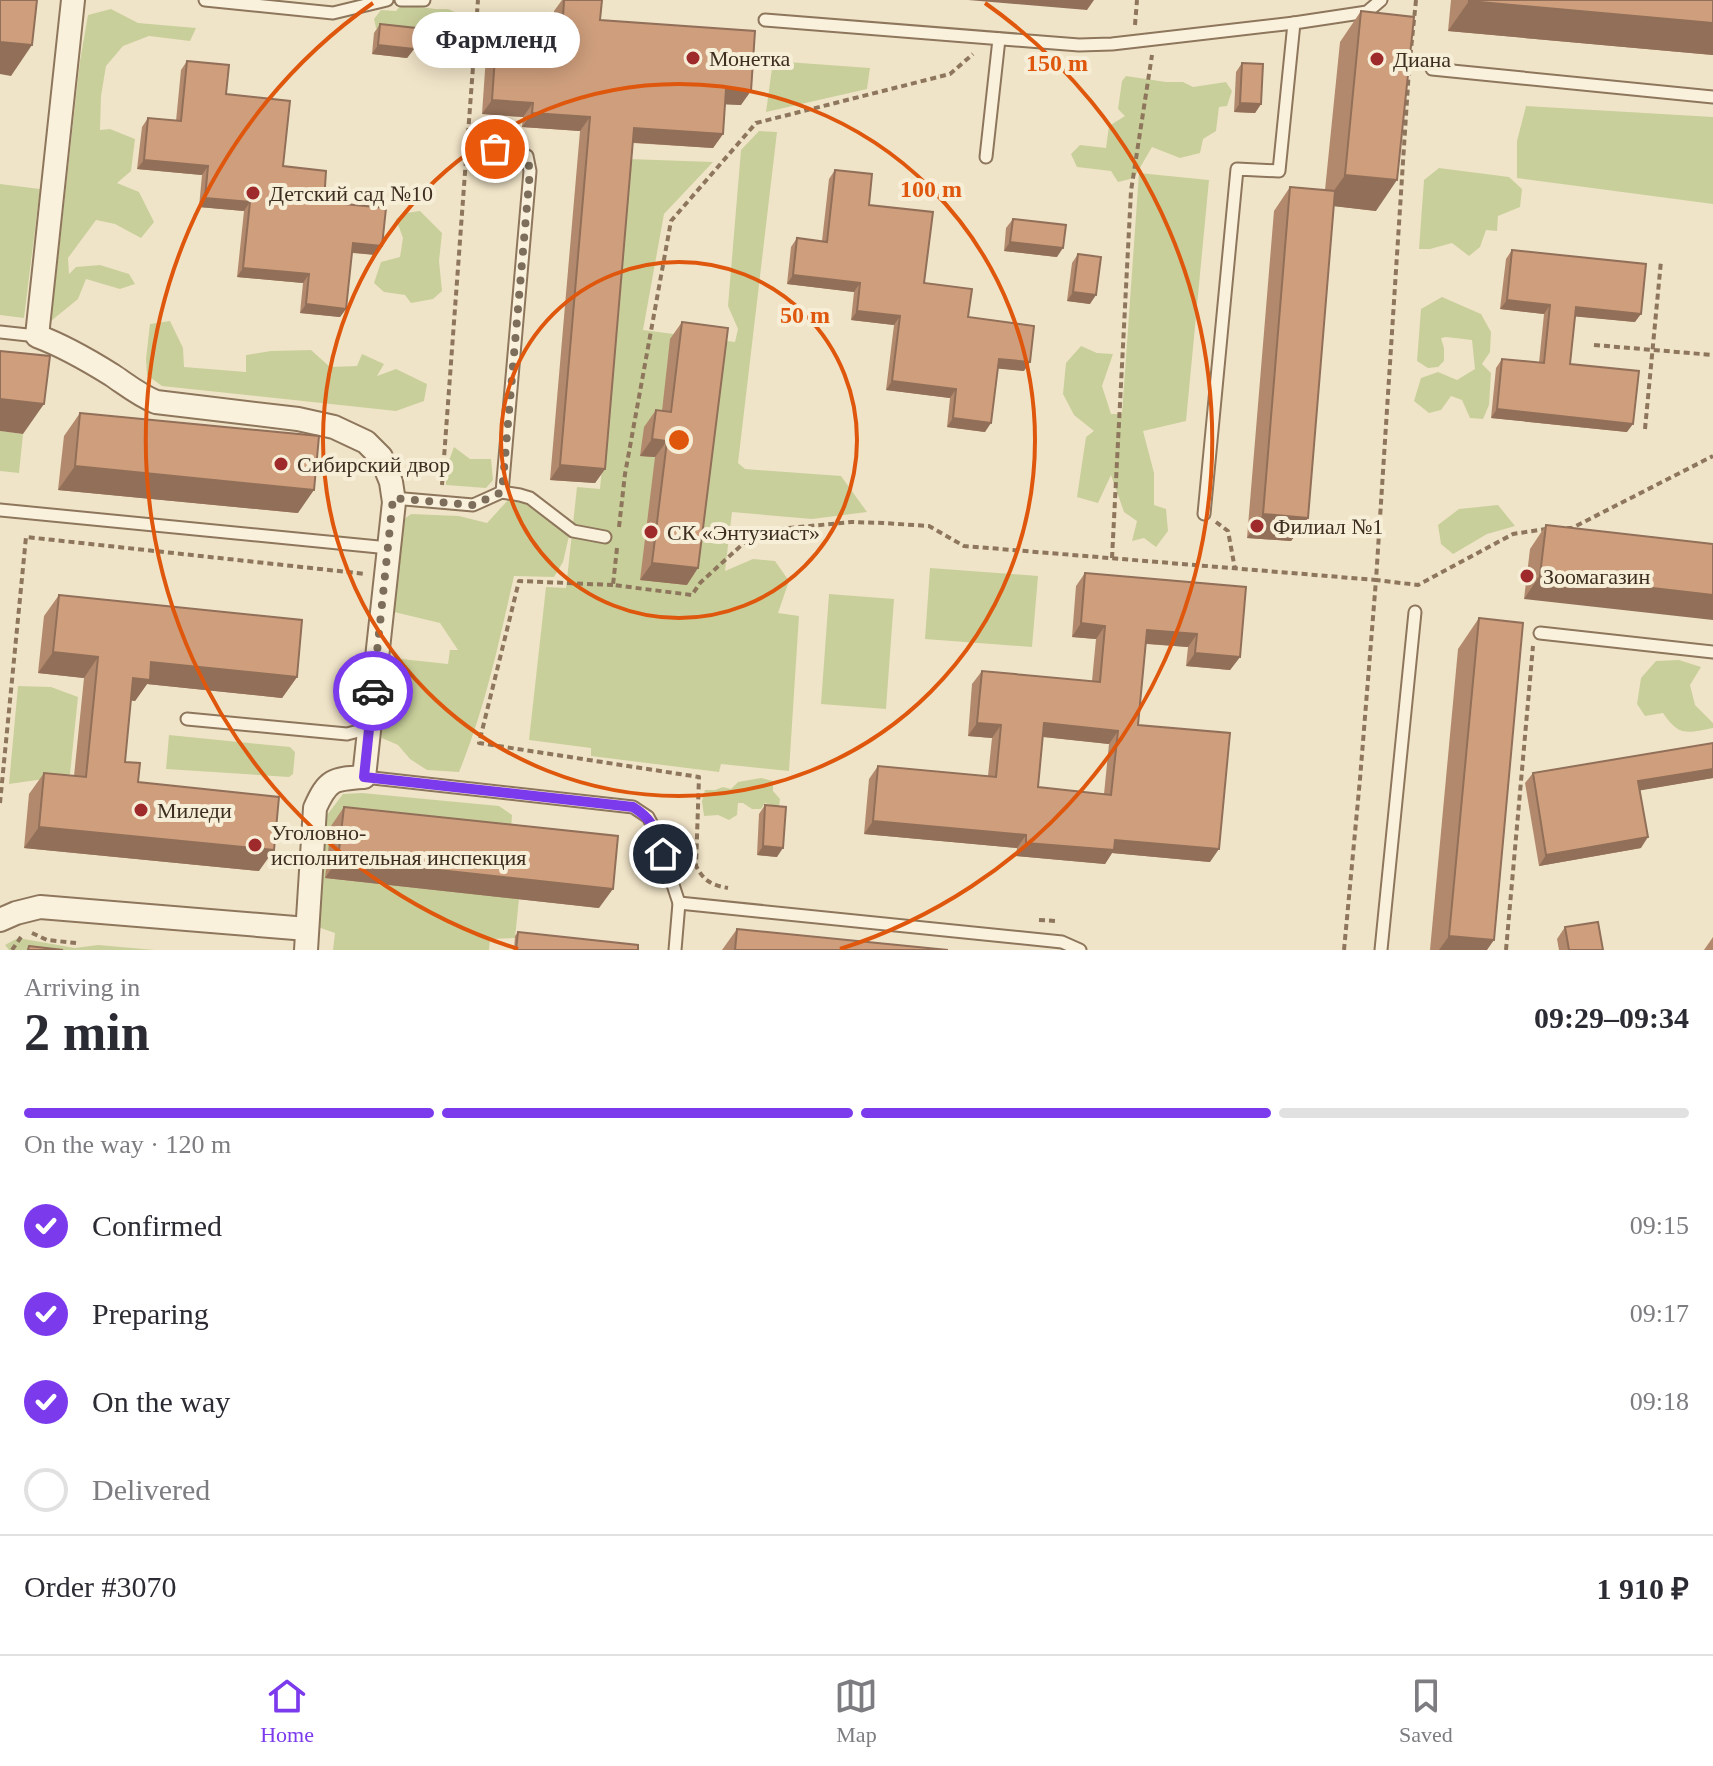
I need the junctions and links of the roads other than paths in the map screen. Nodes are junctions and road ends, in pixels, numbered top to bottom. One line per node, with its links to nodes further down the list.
1 (73, 0): 15 (street)
2 (205, 0): 3 (lane)
3 (387, 0)
4 (401, 0): 5 (lane)
5 (424, 0)
6 (1381, 0): 8 (lane)
7 (765, 20): 9 (lane)
8 (1294, 23): 9 (lane); 19 (lane)
9 (995, 38): 13 (lane)
10 (1432, 69): 11 (lane)
11 (1713, 97)
12 (476, 148): 16 (lane)
13 (986, 157)
14 (0, 332): 15 (lane)
15 (37, 336): 17 (street)
16 (502, 492): 17 (lane); 20 (lane)
17 (393, 498): 21 (street)
18 (0, 510): 21 (lane)
19 (1204, 514)
20 (605, 537)
21 (389, 548): 26 (street)
22 (1415, 612): 33 (lane)
23 (1540, 633): 24 (lane)
24 (1713, 652)
25 (187, 719): 26 (lane)
26 (370, 728): 27 (street)
27 (364, 777): 28 (lane); 30 (street)
28 (679, 903): 31 (lane); 32 (lane)
29 (0, 920): 30 (street)
30 (306, 940)
31 (675, 950)
32 (1080, 950)
33 (1381, 950)

